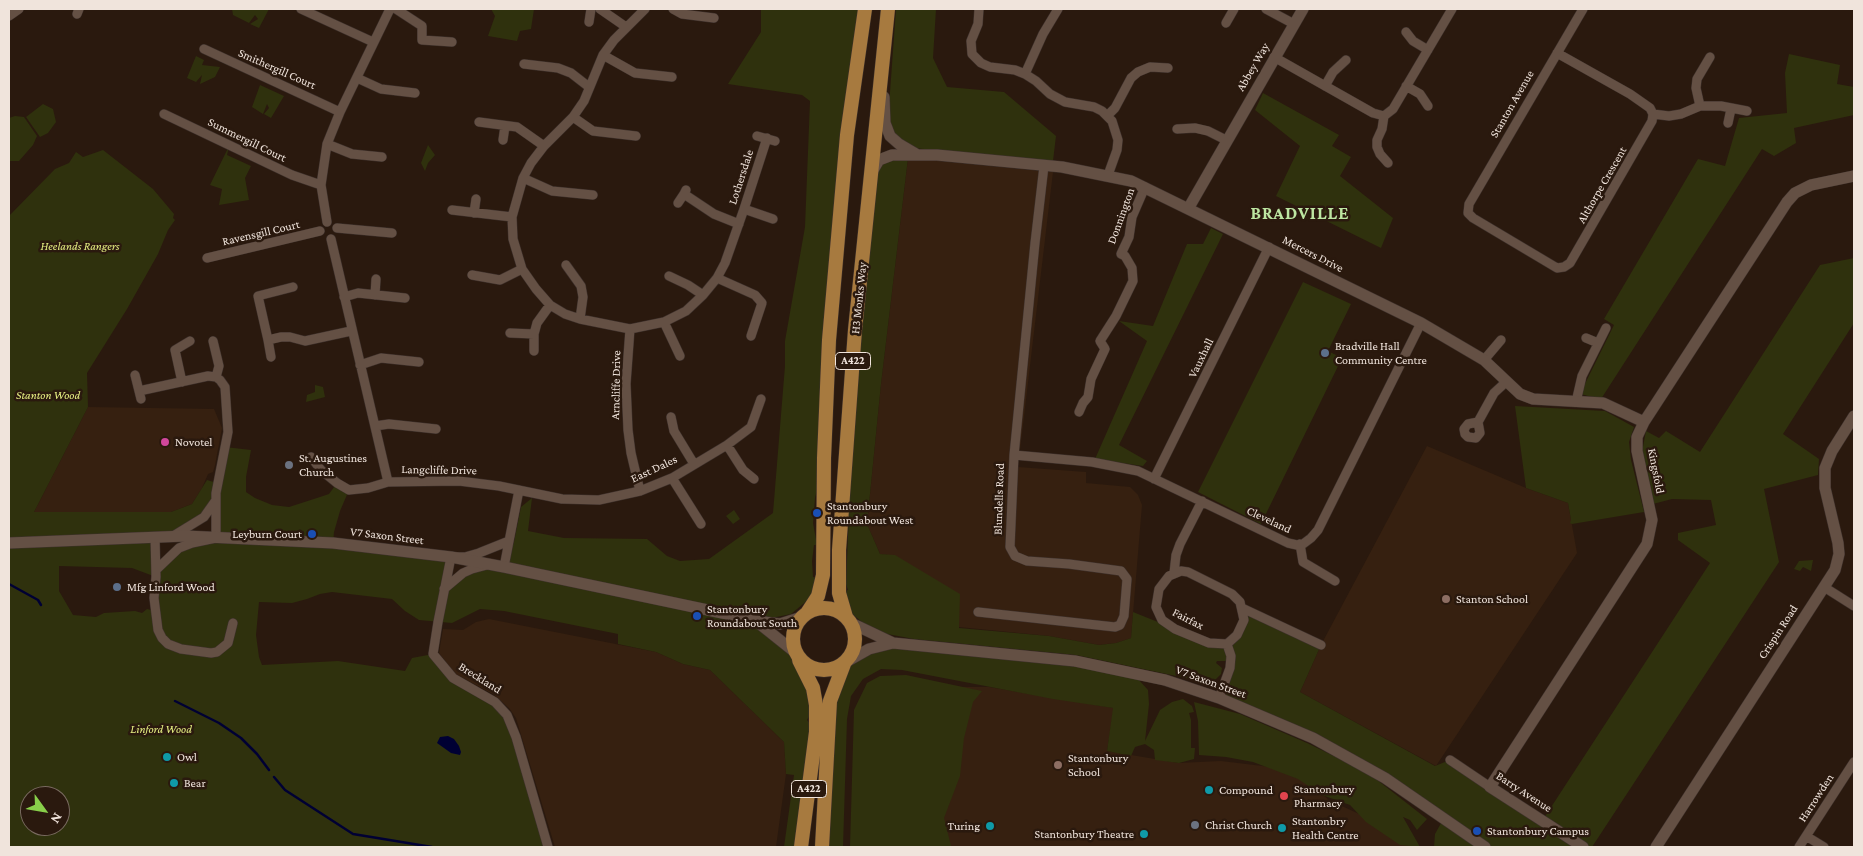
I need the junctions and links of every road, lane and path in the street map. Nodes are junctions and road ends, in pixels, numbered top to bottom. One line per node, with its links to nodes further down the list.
1 (19, 9): 18 (street)
2 (301, 9): 25 (street)
3 (390, 9): 25 (street)
4 (396, 9): 26 (street)
5 (591, 9): 20 (street)
6 (600, 9): 23 (street)
7 (645, 9): 23 (street)
8 (673, 9): 19 (street)
9 (865, 9): 168 (main road, A422)
10 (888, 9): 35 (main road, H3 Monks Way / A422)
11 (979, 9): 37 (street)
12 (1058, 9): 37 (street)
13 (1234, 9): 21 (street)
14 (1266, 9): 22 (street)
15 (1303, 9): 22 (street, Abbey Way)
16 (1452, 9): 28 (street)
17 (1583, 9): 29 (street, Stanton Avenue)
18 (9, 16)
19 (714, 18)
20 (589, 22)
21 (1226, 23)
22 (1294, 24): 31 (street, Abbey Way)
23 (626, 27): 30 (street)
24 (1406, 32): 28 (street)
25 (373, 42): 39 (street)
26 (452, 42)
27 (204, 49): 48 (street, Smithergill Court)
28 (1428, 50): 41 (street)
29 (1557, 53): 50 (street); 81 (street, Stanton Avenue)
30 (604, 55): 38 (street); 42 (street)
31 (1274, 57): 40 (street); 61 (street, Abbey Way)
32 (1710, 57): 45 (street)
33 (1346, 60): 40 (street)
34 (524, 64): 42 (street)
35 (882, 68): 64 (street); 68 (main road, H3 Monks Way / A422)
36 (1168, 68): 51 (street)
37 (1025, 74): 51 (street)
38 (672, 77)
39 (357, 78): 43 (street); 48 (street)
40 (1325, 86): 52 (street)
41 (1406, 86): 44 (street); 52 (street)
42 (589, 87): 53 (street)
43 (415, 93)
44 (1428, 106)
45 (1700, 106): 46 (street); 50 (street)
46 (1732, 108): 47 (street); 55 (street)
47 (1747, 111)
48 (340, 112): 62 (street)
49 (164, 114): 72 (street, Summergill Court)
50 (1653, 114): 81 (street, Althorpe Crescent)
51 (1108, 116): 69 (street)
52 (1384, 116): 66 (street)
53 (573, 117): 58 (street); 63 (street)
54 (479, 122): 56 (street)
55 (1728, 123)
56 (505, 126): 60 (street); 63 (street)
57 (1177, 129): 61 (street)
58 (636, 136)
59 (757, 136): 77 (street, Lothersdale)
60 (503, 140)
61 (1226, 140): 78 (street, Abbey Way)
62 (327, 144): 65 (street); 72 (street)
63 (544, 146): 71 (street)
64 (918, 155): 67 (street, Mercers Drive); 68 (street, Mercers Drive)
65 (382, 157)
66 (1388, 163)
67 (1044, 166): 69 (street, Mercers Drive); 139 (street, Blundells Road)
68 (872, 172): 170 (main road, H3 Monks Way / A422)
69 (1108, 176): 73 (street, Mercers Drive)
70 (1854, 176): 135 (street, Kingsfold)
71 (523, 178): 74 (street); 82 (street)
72 (321, 185): 84 (street)
73 (1145, 187): 78 (street, Mercers Drive); 131 (street, Donnington)
74 (593, 195)
75 (476, 199): 80 (street)
76 (678, 203): 85 (street)
77 (744, 209): 83 (street); 85 (street, Lothersdale)
78 (1188, 209): 90 (street, Mercers Drive)
79 (452, 210): 80 (street)
80 (474, 213): 82 (street)
81 (1468, 213)
82 (512, 216): 93 (street)
83 (773, 219)
84 (327, 222): 86 (street); 87 (street)
85 (739, 224): 96 (street, Lothersdale)
86 (337, 228): 88 (street); 89 (street)
87 (320, 231): 89 (street); 91 (street, Ravensgill Court)
88 (392, 233)
89 (331, 238): 101 (street, Langcliffe Drive)
90 (1269, 247): 106 (street, Mercers Drive); 144 (street, Vauxhall)
91 (207, 258)
92 (566, 265): 104 (street)
93 (522, 269): 94 (street); 103 (street)
94 (472, 275)
95 (668, 276): 100 (street)
96 (717, 278): 100 (street, Lothersdale); 112 (street)
97 (376, 279): 99 (street)
98 (293, 287): 114 (street)
99 (375, 295): 101 (street); 102 (street)
100 (703, 295): 105 (street, Lothersdale)
101 (344, 297): 109 (street, Langcliffe Drive)
102 (405, 298)
103 (550, 305): 104 (street); 111 (street)
104 (580, 319): 108 (street)
105 (664, 322): 108 (street, Lothersdale); 120 (street)
106 (1421, 323): 122 (street, Mercers Drive); 156 (street, Cleveland)
107 (1606, 328): 118 (street)
108 (630, 329): 147 (street, Arncliffe Drive)
109 (351, 331): 114 (street); 124 (street, Langcliffe Drive)
110 (510, 333): 111 (street)
111 (534, 334): 119 (street)
112 (752, 336)
113 (1586, 338): 118 (street)
114 (268, 340): 121 (street)
115 (1501, 340): 122 (street)
116 (190, 341): 127 (street)
117 (213, 341): 126 (street)
118 (1598, 343): 130 (street)
119 (534, 351)
120 (680, 356)
121 (271, 357)
122 (1484, 360): 128 (street, Mercers Drive)
123 (419, 362): 124 (street)
124 (360, 365): 136 (street, Langcliffe Drive)
125 (135, 376): 127 (street)
126 (216, 377): 127 (street); 148 (street)
127 (182, 382)
128 (1506, 382): 130 (street, Mercers Drive); 134 (street)
129 (761, 399): 138 (street, East Dales)
130 (1576, 402): 135 (street, Mercers Drive)
131 (1079, 412)
132 (1854, 416): 163 (street, Crispin Road)
133 (671, 417): 141 (street)
134 (1478, 422)
135 (1644, 422): 184 (street, Kingsfold)
136 (375, 426): 137 (street); 145 (street, Langcliffe Drive)
137 (436, 429)
138 (727, 445): 141 (street, East Dales); 143 (street)
139 (1014, 455): 144 (street, Cleveland); 167 (street, Blundells Road)
140 (311, 457): 145 (street, Langcliffe Drive)
141 (694, 464): 142 (street, East Dales)
142 (672, 478): 147 (street, East Dales); 150 (street)
143 (754, 479)
144 (1154, 479): 149 (street, Cleveland)
145 (388, 482): 146 (street, Langcliffe Drive)
146 (519, 490): 147 (street, East Dales); 154 (street)
147 (640, 491)
148 (216, 500): 152 (street); 153 (street)
149 (1202, 501): 156 (street, Cleveland); 161 (street, Fairfax)
150 (701, 524)
151 (155, 537): 152 (street, V7 Saxon Street); 155 (street, V7 Saxon Street); 160 (street)
152 (171, 537): 153 (street, V7 Saxon Street)
153 (216, 538): 157 (street, V7 Saxon Street); 160 (street)
154 (509, 540): 157 (street); 159 (street)
155 (9, 543)
156 (1300, 544): 162 (street)
157 (451, 557): 158 (street, V7 Saxon Street); 164 (street, Breckland)
158 (489, 565): 159 (street, V7 Saxon Street); 164 (street)
159 (504, 567): 169 (street, V7 Saxon Street)
160 (156, 570): 176 (street)
161 (1174, 573): 166 (street); 174 (street, Fairfax)
162 (1335, 581)
163 (1824, 587): 165 (street); 191 (street, Crispin Road)
164 (444, 589): 186 (street, Breckland)
165 (1854, 606)
166 (1242, 608): 174 (street); 175 (street)
167 (978, 612)
168 (805, 615): 169 (street, V7 Saxon Street); 170 (main road); 177 (main road, A422)
169 (752, 620): 177 (street, V7 Saxon Street)
170 (849, 620): 173 (street, V7 Saxon Street); 178 (main road, A422)
171 (233, 623): 176 (street)
172 (184, 638): 176 (street)
173 (893, 643): 178 (street, V7 Saxon Street); 179 (street, V7 Saxon Street)
174 (1227, 644): 179 (street)
175 (1321, 645)
176 (181, 649)
177 (797, 655): 178 (main road); 180 (main road, A422)
178 (845, 663): 180 (main road, A422)
179 (1219, 698): 189 (street, V7 Saxon Street)
180 (823, 706): 181 (main road, A422)
181 (822, 732): 187 (main road, A422); 188 (main road, A422)
182 (1450, 760): 184 (street, Barry Avenue)
183 (1854, 762): 185 (street, Harrowden)
184 (1490, 787): 190 (street, Barry Avenue)
185 (1806, 836): 192 (street, Harrowden); 193 (street)
186 (548, 847)
187 (802, 847)
188 (822, 847)
189 (1485, 847)
190 (1583, 847)
191 (1656, 847)
192 (1798, 847)
193 (1824, 847)

